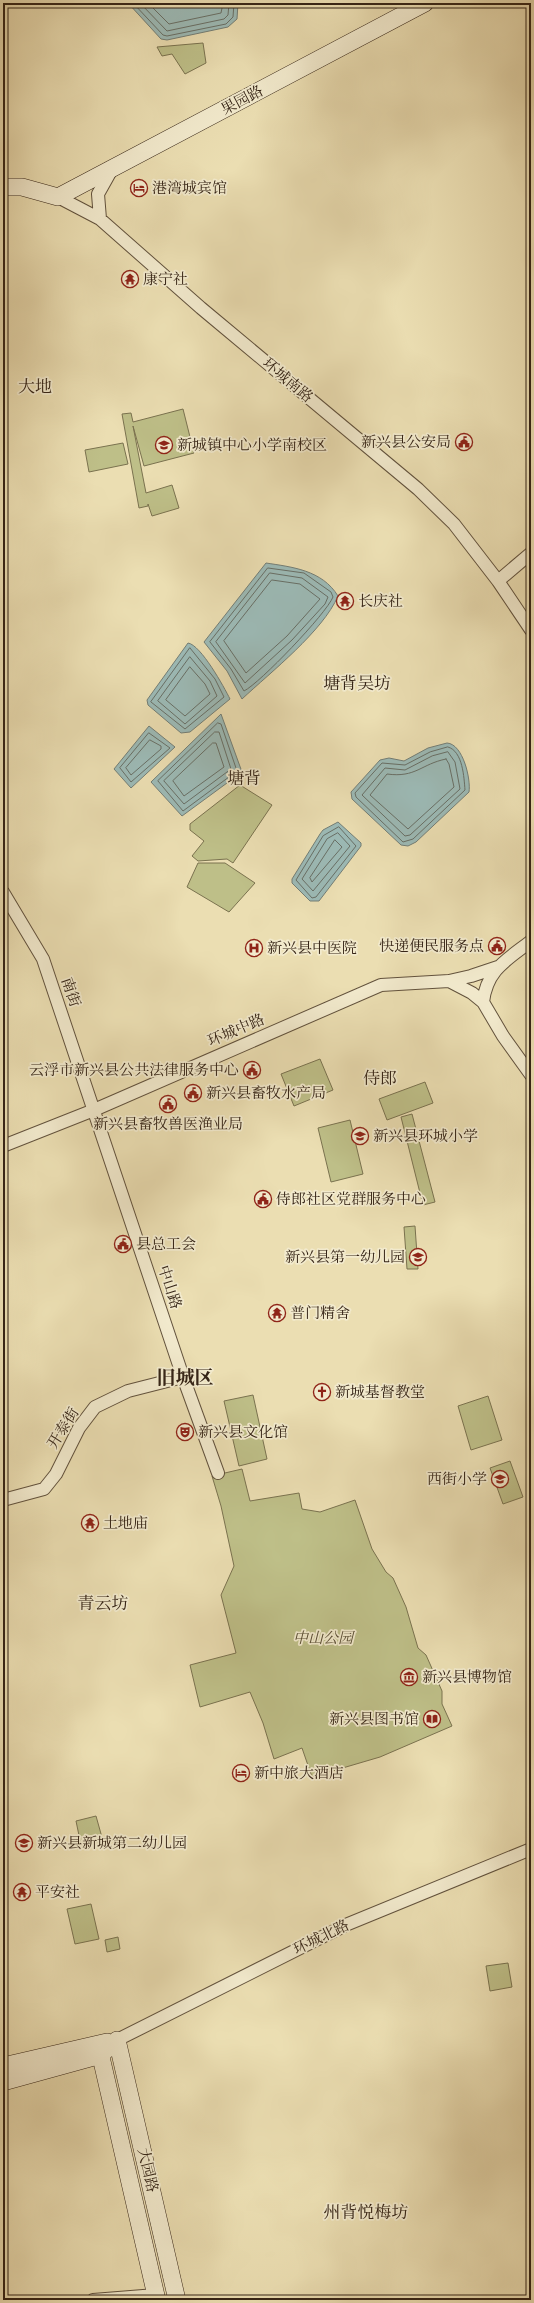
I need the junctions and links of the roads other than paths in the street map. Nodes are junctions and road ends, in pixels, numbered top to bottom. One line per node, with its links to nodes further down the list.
1 (425, 3): 2 (street, 果园路)
2 (112, 169): 4 (street, 果园路); 5 (street)
3 (3, 187): 4 (street, 环城南路)
4 (58, 197): 5 (street, 环城南路)
5 (100, 219): 7 (street, 环城南路)
6 (531, 553): 7 (street)
7 (498, 581): 8 (street, 环城南路)
8 (531, 630)
9 (3, 892): 15 (street, 南街)
10 (531, 941): 11 (street)
11 (499, 966): 12 (street, 环城中路); 13 (street)
12 (449, 981): 13 (street); 15 (street, 环城中路)
13 (483, 1002): 14 (street)
14 (531, 1075)
15 (94, 1110): 16 (street, 环城中路); 17 (street, 中山路)
16 (3, 1146)
17 (183, 1377): 18 (street, 中山路); 19 (street, 开泰街)
18 (218, 1473)
19 (3, 1500)
20 (531, 1849): 21 (street, 环城北路)
21 (118, 2040): 22 (street, 环城北路); 27 (street, 大园路)
22 (99, 2050): 23 (street, 环城北路); 24 (street, 环城北路); 25 (street, 大园路)
23 (3, 2066)
24 (3, 2082)
25 (156, 2297): 26 (street)
26 (93, 2300)
27 (177, 2300)

